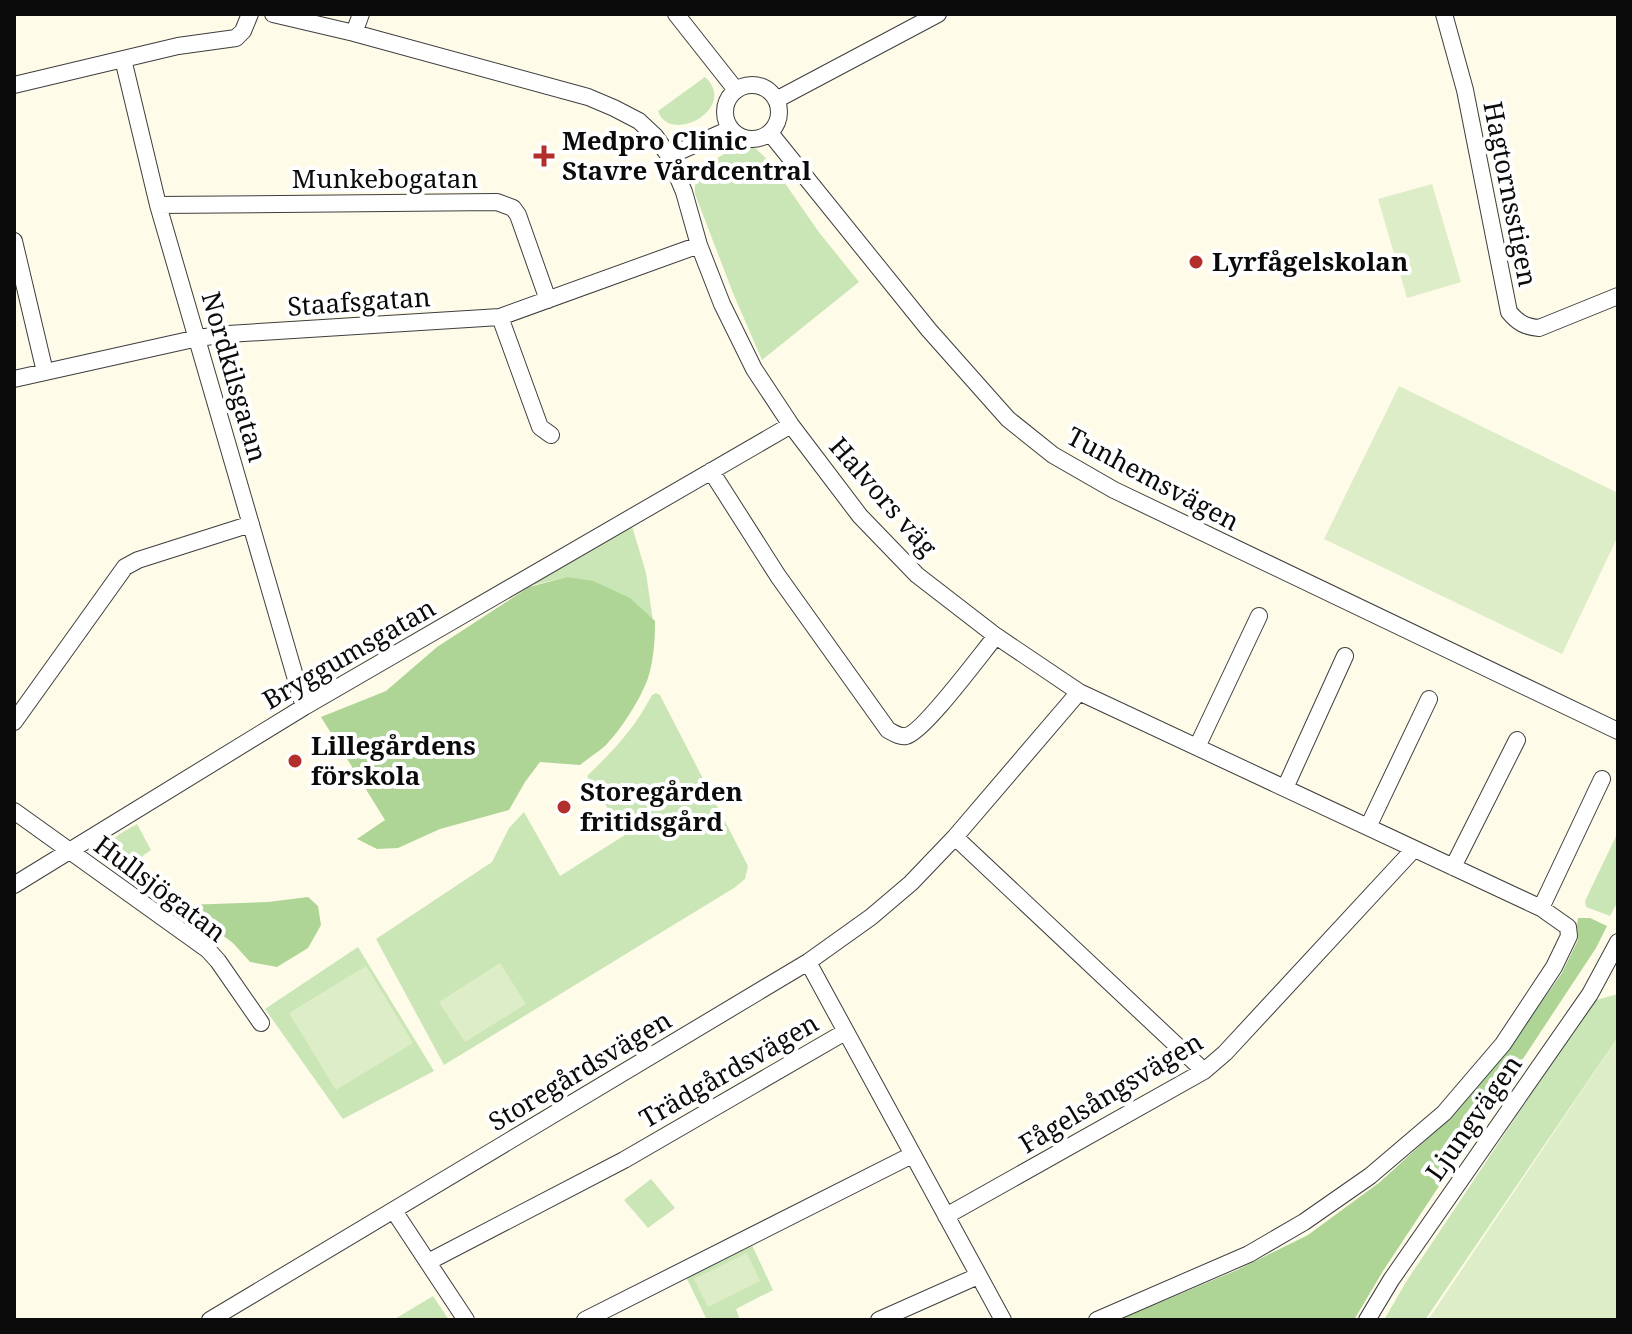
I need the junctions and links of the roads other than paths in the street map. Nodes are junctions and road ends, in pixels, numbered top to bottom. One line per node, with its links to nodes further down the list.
1 (250, 14): 9 (street)
2 (273, 14): 8 (street, Halvors väg)
3 (361, 14): 8 (street)
4 (676, 14): 11 (street)
5 (938, 14): 7 (street)
6 (1444, 14): 19 (street, Hagtornsstigen)
7 (912, 20): 12 (street)
8 (354, 33): 15 (street, Halvors väg)
9 (123, 59): 10 (street); 16 (street, Nordkilsgatan)
10 (14, 85)
11 (736, 90): 12 (street); 13 (street)
12 (776, 100): 14 (street)
13 (730, 129): 14 (street); 15 (street)
14 (770, 133): 36 (street, Tunhemsvägen)
15 (669, 156): 18 (street, Halvors väg)
16 (158, 205): 20 (street, Munkebogatan); 22 (street, Nordkilsgatan)
17 (14, 241): 23 (street)
18 (699, 245): 20 (street, Staafsgatan); 25 (street, Halvors väg)
19 (1618, 296)
20 (548, 300): 21 (street, Staafsgatan)
21 (500, 317): 22 (street, Staafsgatan); 26 (street)
22 (198, 338): 23 (street, Staafsgatan); 28 (street, Nordkilsgatan)
23 (45, 372): 24 (street, Staafsgatan)
24 (14, 379)
25 (791, 425): 27 (street, Bryggumsgatan); 30 (street, Halvors väg)
26 (551, 435)
27 (711, 471): 30 (street); 34 (street, Bryggumsgatan)
28 (251, 524): 34 (street, Nordkilsgatan); 35 (street)
29 (1259, 616): 38 (street)
30 (996, 636): 32 (street, Halvors väg)
31 (1345, 656): 40 (street)
32 (1079, 692): 38 (street, Halvors väg); 43 (street, Storegårdsvägen)
33 (1429, 699): 42 (street)
34 (304, 707): 45 (street, Bryggumsgatan)
35 (14, 722)
36 (1618, 731)
37 (1517, 740): 46 (street)
38 (1197, 747): 40 (street, Halvors väg)
39 (1602, 779): 48 (street)
40 (1285, 788): 42 (street, Halvors väg)
41 (14, 811): 45 (street, Hullsjögatan)
42 (1368, 827): 44 (street, Halvors väg)
43 (955, 837): 51 (street, Storegårdsvägen); 54 (street)
44 (1414, 849): 46 (street, Halvors väg); 54 (street, Fågelsångsvägen)
45 (70, 852): 47 (street, Bryggumsgatan); 52 (street, Hullsjögatan)
46 (1453, 867): 48 (street, Halvors väg)
47 (14, 885)
48 (1541, 908): 65 (street, Halvors väg)
49 (1618, 942): 50 (street, Ljungvägen)
50 (1614, 961): 66 (street, Ljungvägen)
51 (808, 962): 53 (street, Trädgårdsvägen); 56 (street, Storegårdsvägen)
52 (261, 1023)
53 (845, 1032): 55 (street, Trädgårdsvägen); 58 (street, Trädgårdsvägen)
54 (1204, 1071): 57 (street, Fågelsångsvägen)
55 (912, 1155): 57 (street, Trädgårdsvägen); 62 (street)
56 (394, 1211): 58 (street); 60 (street, Storegårdsvägen)
57 (946, 1216): 59 (street, Trädgårdsvägen)
58 (428, 1262): 61 (street)
59 (978, 1276): 63 (street); 64 (street, Trädgårdsvägen)
60 (210, 1320)
61 (466, 1320)
62 (585, 1320)
63 (879, 1320)
64 (1003, 1320)
65 (1097, 1320)
66 (1367, 1320)

